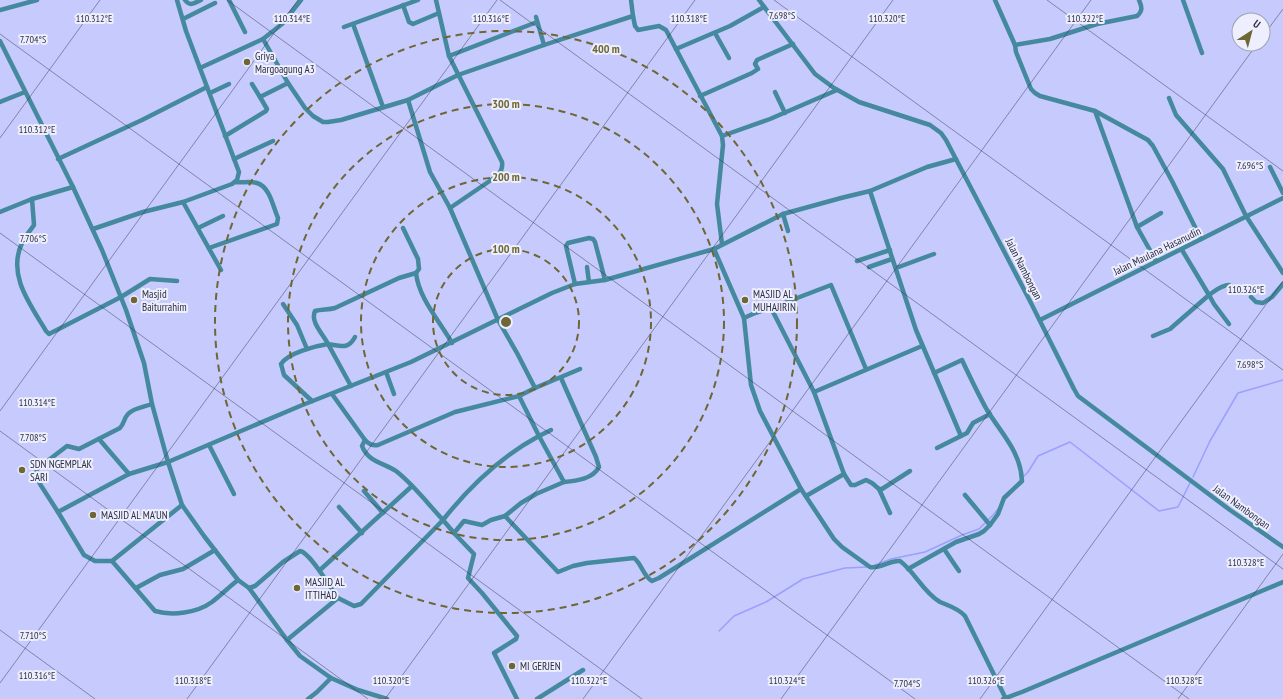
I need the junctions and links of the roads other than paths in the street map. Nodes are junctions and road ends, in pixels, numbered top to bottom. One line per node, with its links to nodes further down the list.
1 (37, 0): 16 (street)
2 (180, 0): 3 (street); 19 (street)
3 (202, 0)
4 (229, 0): 22 (street)
5 (301, 0): 24 (street)
6 (418, 0): 14 (street)
7 (436, 0): 17 (street)
8 (630, 0): 18 (street)
9 (759, 0): 15 (street, Jalan Nambongan)
10 (995, 0): 28 (street)
11 (1139, 0): 28 (street)
12 (1183, 0): 30 (street)
13 (215, 3): 19 (street)
14 (403, 5): 17 (street); 20 (street)
15 (764, 8): 23 (street); 26 (street, Jalan Nambongan)
16 (0, 10)
17 (439, 13): 31 (street)
18 (633, 16): 27 (street); 29 (street)
19 (183, 19): 33 (street)
20 (353, 24): 21 (street); 48 (street)
21 (344, 27)
22 (245, 32)
23 (715, 33): 29 (street); 32 (street)
24 (263, 39): 33 (street); 35 (street)
25 (0, 41): 40 (street)
26 (793, 44): 39 (street, Jalan Nambongan); 43 (street)
27 (544, 45): 31 (street); 34 (street)
28 (1015, 45): 49 (street)
29 (676, 49): 43 (street)
30 (1202, 53)
31 (449, 56): 34 (street)
32 (729, 58)
33 (200, 68): 38 (street)
34 (458, 75): 46 (street); 65 (street)
35 (288, 83): 44 (street); 48 (street)
36 (229, 84): 42 (street)
37 (252, 84): 44 (street)
38 (207, 87): 42 (street); 54 (street)
39 (837, 90): 50 (street); 56 (street, Jalan Nambongan)
40 (25, 92): 47 (street); 54 (street)
41 (775, 92): 50 (street)
42 (210, 93): 51 (street)
43 (700, 96): 52 (street)
44 (260, 97): 51 (street)
45 (1169, 98): 70 (street)
46 (408, 100): 48 (street); 65 (street)
47 (0, 102)
48 (383, 107)
49 (1095, 111): 71 (street); 76 (street)
50 (785, 113): 52 (street)
51 (225, 136): 55 (street)
52 (722, 136): 77 (street)
53 (273, 141): 55 (street)
54 (58, 159): 59 (street)
55 (234, 159): 58 (street)
56 (956, 159): 60 (street); 105 (street, Jalan Nambongan)
57 (1270, 167): 61 (street)
58 (234, 182): 64 (street); 78 (street)
59 (73, 187): 63 (street); 74 (street)
60 (870, 191): 67 (street); 80 (street)
61 (1283, 193)
62 (1283, 198): 70 (street, Jalan Maulana Hasanudin)
63 (32, 199): 66 (street); 99 (street)
64 (183, 202): 72 (street); 74 (street)
65 (450, 208): 104 (street)
66 (0, 212)
67 (783, 214): 75 (street); 77 (street)
68 (1161, 214): 71 (street)
69 (223, 216): 72 (street)
70 (1246, 216): 76 (street, Jalan Maulana Hasanudin); 91 (street)
71 (1138, 227): 85 (street)
72 (198, 228): 78 (street)
73 (403, 228): 90 (street)
74 (93, 229): 99 (street)
75 (788, 231)
76 (1201, 239): 81 (street, Jalan Maulana Hasanudin)
77 (722, 244): 79 (street)
78 (209, 248): 89 (street)
79 (714, 249): 92 (street); 103 (street)
80 (890, 250): 83 (street); 84 (street)
81 (1182, 250): 85 (street, Jalan Maulana Hasanudin); 98 (street)
82 (934, 254): 88 (street)
83 (892, 259): 87 (street); 88 (street)
84 (857, 261)
85 (1156, 261): 105 (street, Jalan Maulana Hasanudin)
86 (587, 267): 94 (street)
87 (869, 267)
88 (896, 268): 111 (street)
89 (221, 270)
90 (416, 273): 109 (street); 110 (street)
91 (1283, 273)
92 (605, 280): 94 (street); 95 (street)
93 (177, 281): 99 (street)
94 (589, 282): 95 (street)
95 (575, 284): 104 (street)
96 (1283, 284): 100 (street)
97 (1228, 285): 98 (street)
98 (1209, 295): 106 (street); 107 (street)
99 (121, 297): 125 (street)
100 (1251, 297)
101 (283, 304): 112 (street)
102 (771, 308): 103 (street); 114 (street); 120 (street)
103 (744, 318): 140 (street)
104 (498, 320): 109 (street); 119 (street)
105 (1040, 320): 156 (street, Jalan Nambongan)
106 (1228, 324)
107 (1153, 336)
108 (355, 337): 110 (street)
109 (452, 343): 115 (street)
110 (328, 344): 112 (street); 118 (street)
111 (922, 346): 114 (street); 116 (street)
112 (307, 349): 124 (street)
113 (580, 369): 117 (street)
114 (866, 369): 120 (street)
115 (386, 372): 118 (street); 122 (street)
116 (934, 373): 126 (street); 129 (street)
117 (561, 378): 119 (street); 138 (street)
118 (351, 386): 121 (street)
119 (535, 388): 123 (street)
120 (814, 392): 137 (street)
121 (332, 394): 124 (street); 131 (street)
122 (394, 394)
123 (519, 396): 128 (street); 131 (street)
124 (312, 401): 132 (street)
125 (152, 404): 130 (street); 134 (street)
126 (990, 414): 129 (street); 153 (street)
127 (551, 430): 128 (street)
128 (539, 436): 138 (street); 152 (street)
129 (961, 436): 133 (street)
130 (99, 439): 136 (street); 148 (street)
131 (365, 440): 139 (street)
132 (209, 445): 134 (street); 143 (street)
133 (937, 448)
134 (168, 462): 136 (street); 146 (street)
135 (910, 472): 141 (street)
136 (129, 474): 148 (street)
137 (844, 474): 141 (street); 145 (street)
138 (564, 482): 151 (street)
139 (412, 486): 149 (street); 152 (street)
140 (801, 489): 145 (street); 151 (street)
141 (879, 489): 150 (street)
142 (364, 491): 149 (street)
143 (234, 494)
144 (965, 495): 153 (street)
145 (806, 496): 160 (street)
146 (182, 505): 158 (street); 159 (street)
147 (339, 507): 154 (street)
148 (58, 512): 159 (street)
149 (383, 513): 154 (street)
150 (890, 513)
151 (505, 516): 155 (street)
152 (443, 520): 155 (street); 167 (street)
153 (990, 525): 157 (street)
154 (362, 532): 161 (street)
155 (454, 533): 173 (street)
156 (1283, 547)
157 (944, 549): 160 (street); 162 (street)
158 (215, 550): 163 (street); 165 (street)
159 (112, 561): 165 (street)
160 (908, 569): 175 (street)
161 (320, 570): 166 (street); 167 (street)
162 (960, 571)
163 (238, 580): 165 (street); 166 (street)
164 (1283, 582): 175 (street)
165 (136, 588)
166 (249, 588): 168 (street)
167 (338, 598): 168 (street)
168 (288, 640): 170 (street)
169 (583, 670): 174 (street)
170 (331, 678): 171 (street); 172 (street)
171 (308, 699)
172 (387, 699)
173 (517, 699)
174 (537, 699)
175 (1005, 699)

